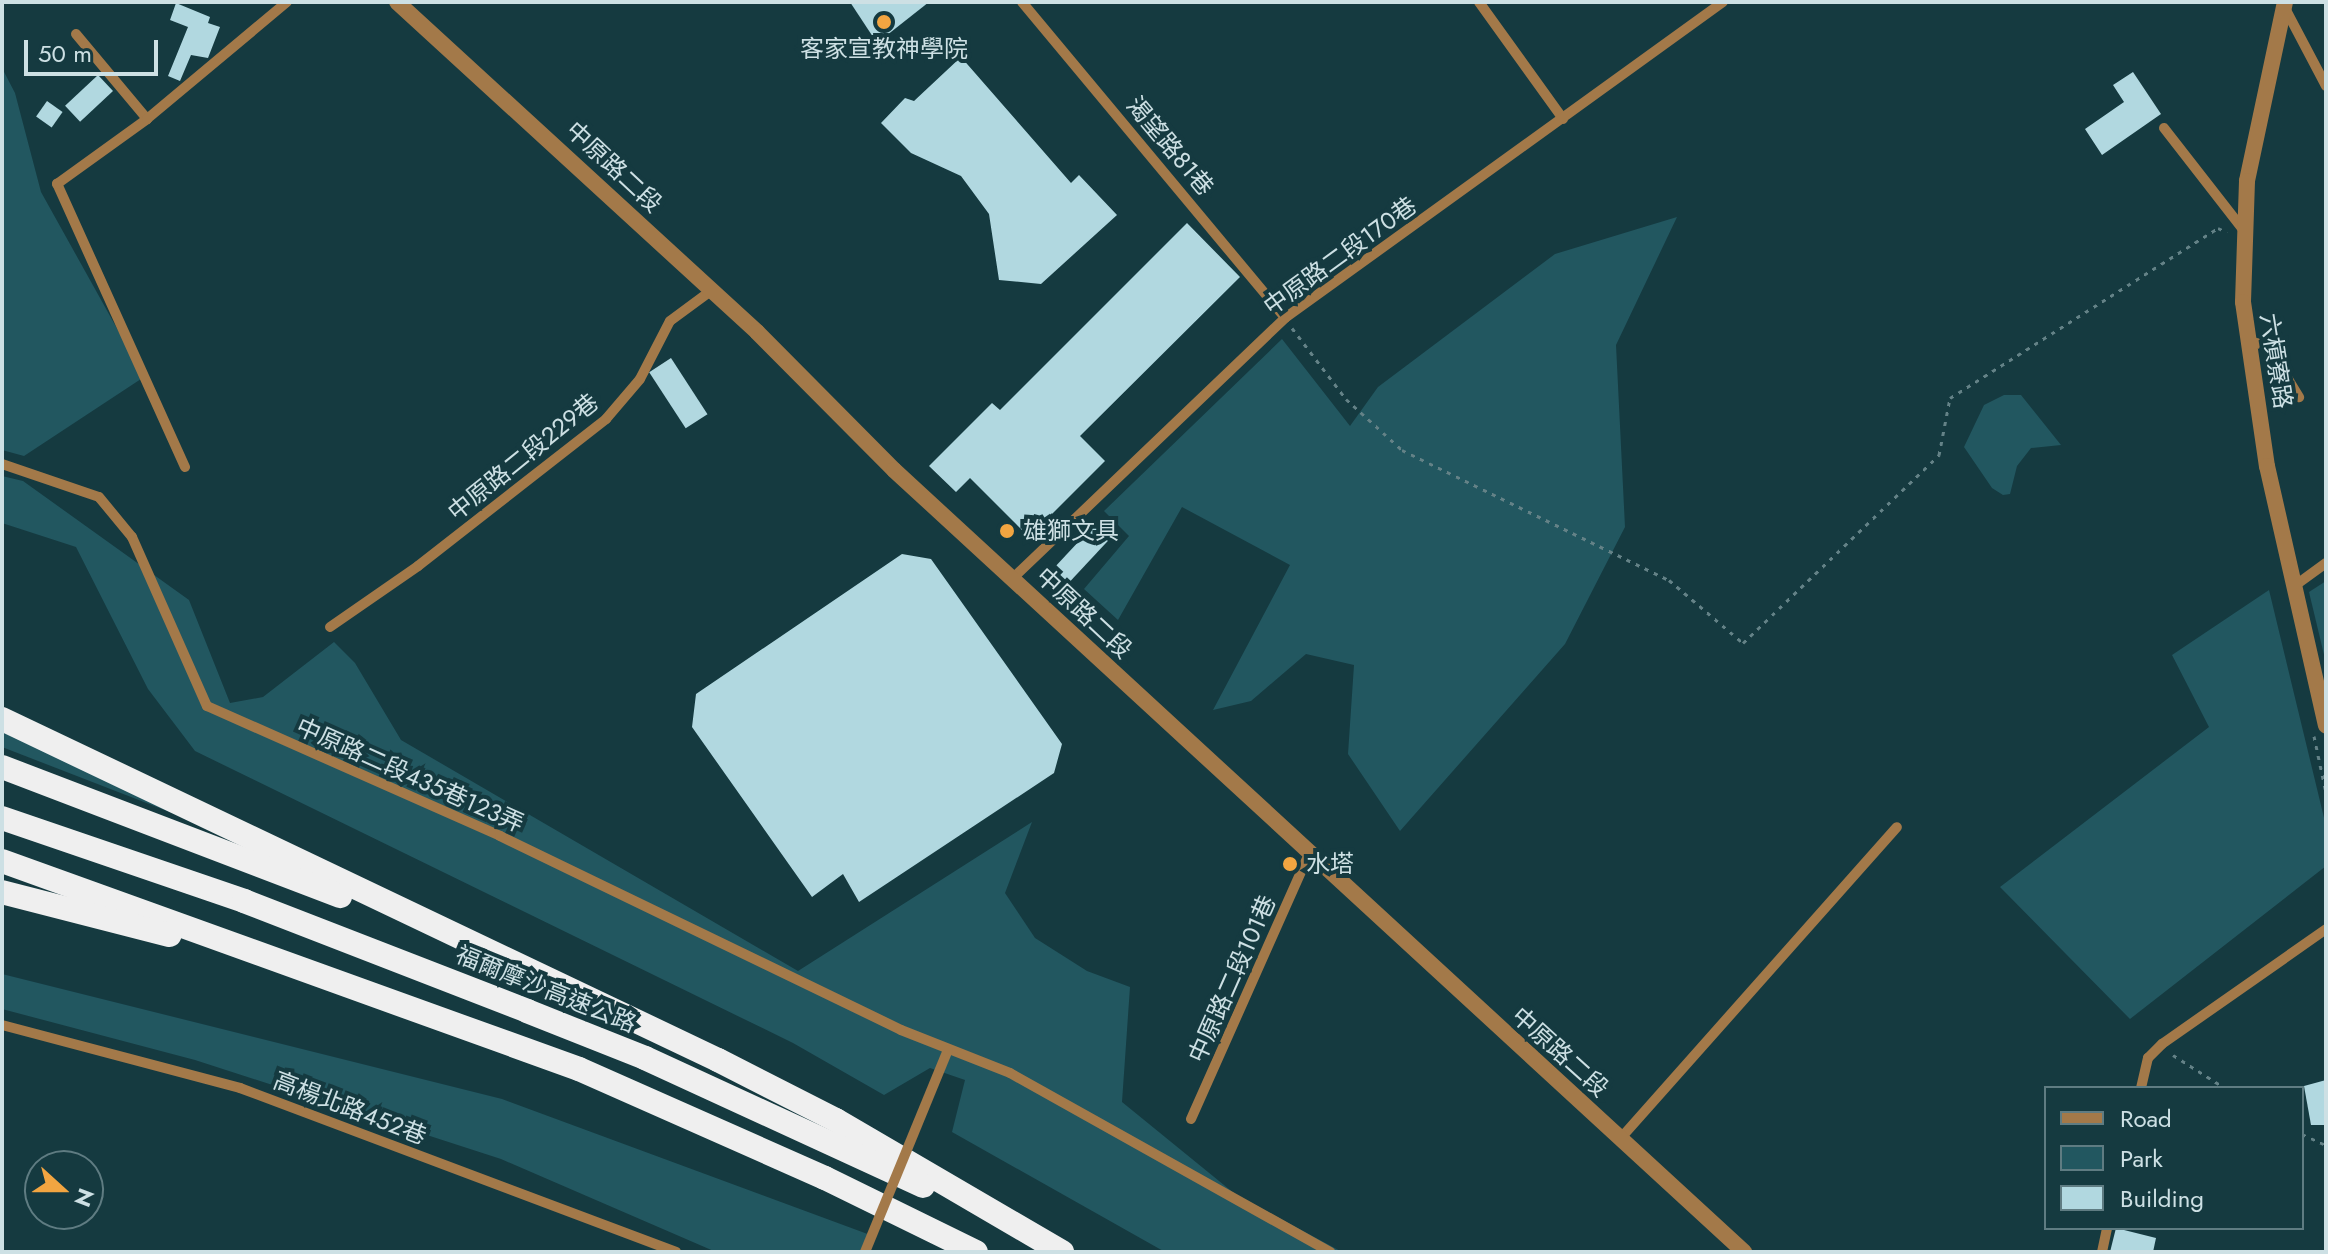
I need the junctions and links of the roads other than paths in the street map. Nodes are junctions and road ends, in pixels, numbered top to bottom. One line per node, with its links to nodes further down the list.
1 (287, 2): 9 (lane)
2 (1022, 2): 14 (lane, 渴望路81巷)
3 (1479, 2): 10 (lane)
4 (1723, 2): 10 (lane, 中原路二段170巷)
5 (405, 4): 13 (street, 中原路二段)
6 (2286, 6): 8 (lane); 12 (street, 六槓寮路)
7 (76, 34): 9 (lane)
8 (2326, 86)
9 (147, 119): 18 (lane)
10 (1563, 119): 14 (lane, 中原路二段170巷)
11 (2164, 128): 12 (lane)
12 (2237, 236): 15 (street, 六槓寮路)
13 (712, 290): 20 (street, 中原路二段); 22 (lane, 中原路二段229巷)
14 (1285, 318): 20 (lane, 中原路二段170巷)
15 (2249, 341): 16 (lane); 21 (street, 六槓寮路)
16 (2299, 397)
17 (2, 464): 35 (lane, 中原路二段435巷123弄)
18 (185, 467)
19 (2326, 563): 21 (lane)
20 (1012, 579): 28 (street, 中原路二段)
21 (2293, 587): 24 (street, 六槓寮路)
22 (330, 627)
23 (2, 719): 32 (highway)
24 (2320, 730)
25 (2, 767): 32 (highway)
26 (2, 818): 43 (highway, 福爾摩沙高速公路)
27 (1897, 827): 38 (lane)
28 (1309, 854): 37 (lane, 中原路二段101巷); 38 (street, 中原路二段)
29 (2, 861): 33 (highway)
30 (2, 892): 33 (highway)
31 (2326, 929): 36 (lane)
32 (451, 936): 44 (highway)
33 (308, 969): 42 (highway)
34 (2, 1025): 40 (lane, 高楊北路452巷)
35 (948, 1050): 41 (lane, bridge); 45 (lane, 中原路二段435巷123弄)
36 (2141, 1086)
37 (1191, 1119)
38 (1620, 1139): 46 (street, 中原路二段)
39 (2107, 1230): 47 (lane)
40 (676, 1252)
41 (865, 1252)
42 (976, 1252)
43 (1053, 1252)
44 (1062, 1252)
45 (1330, 1252)
46 (1744, 1252)
47 (2102, 1252)

